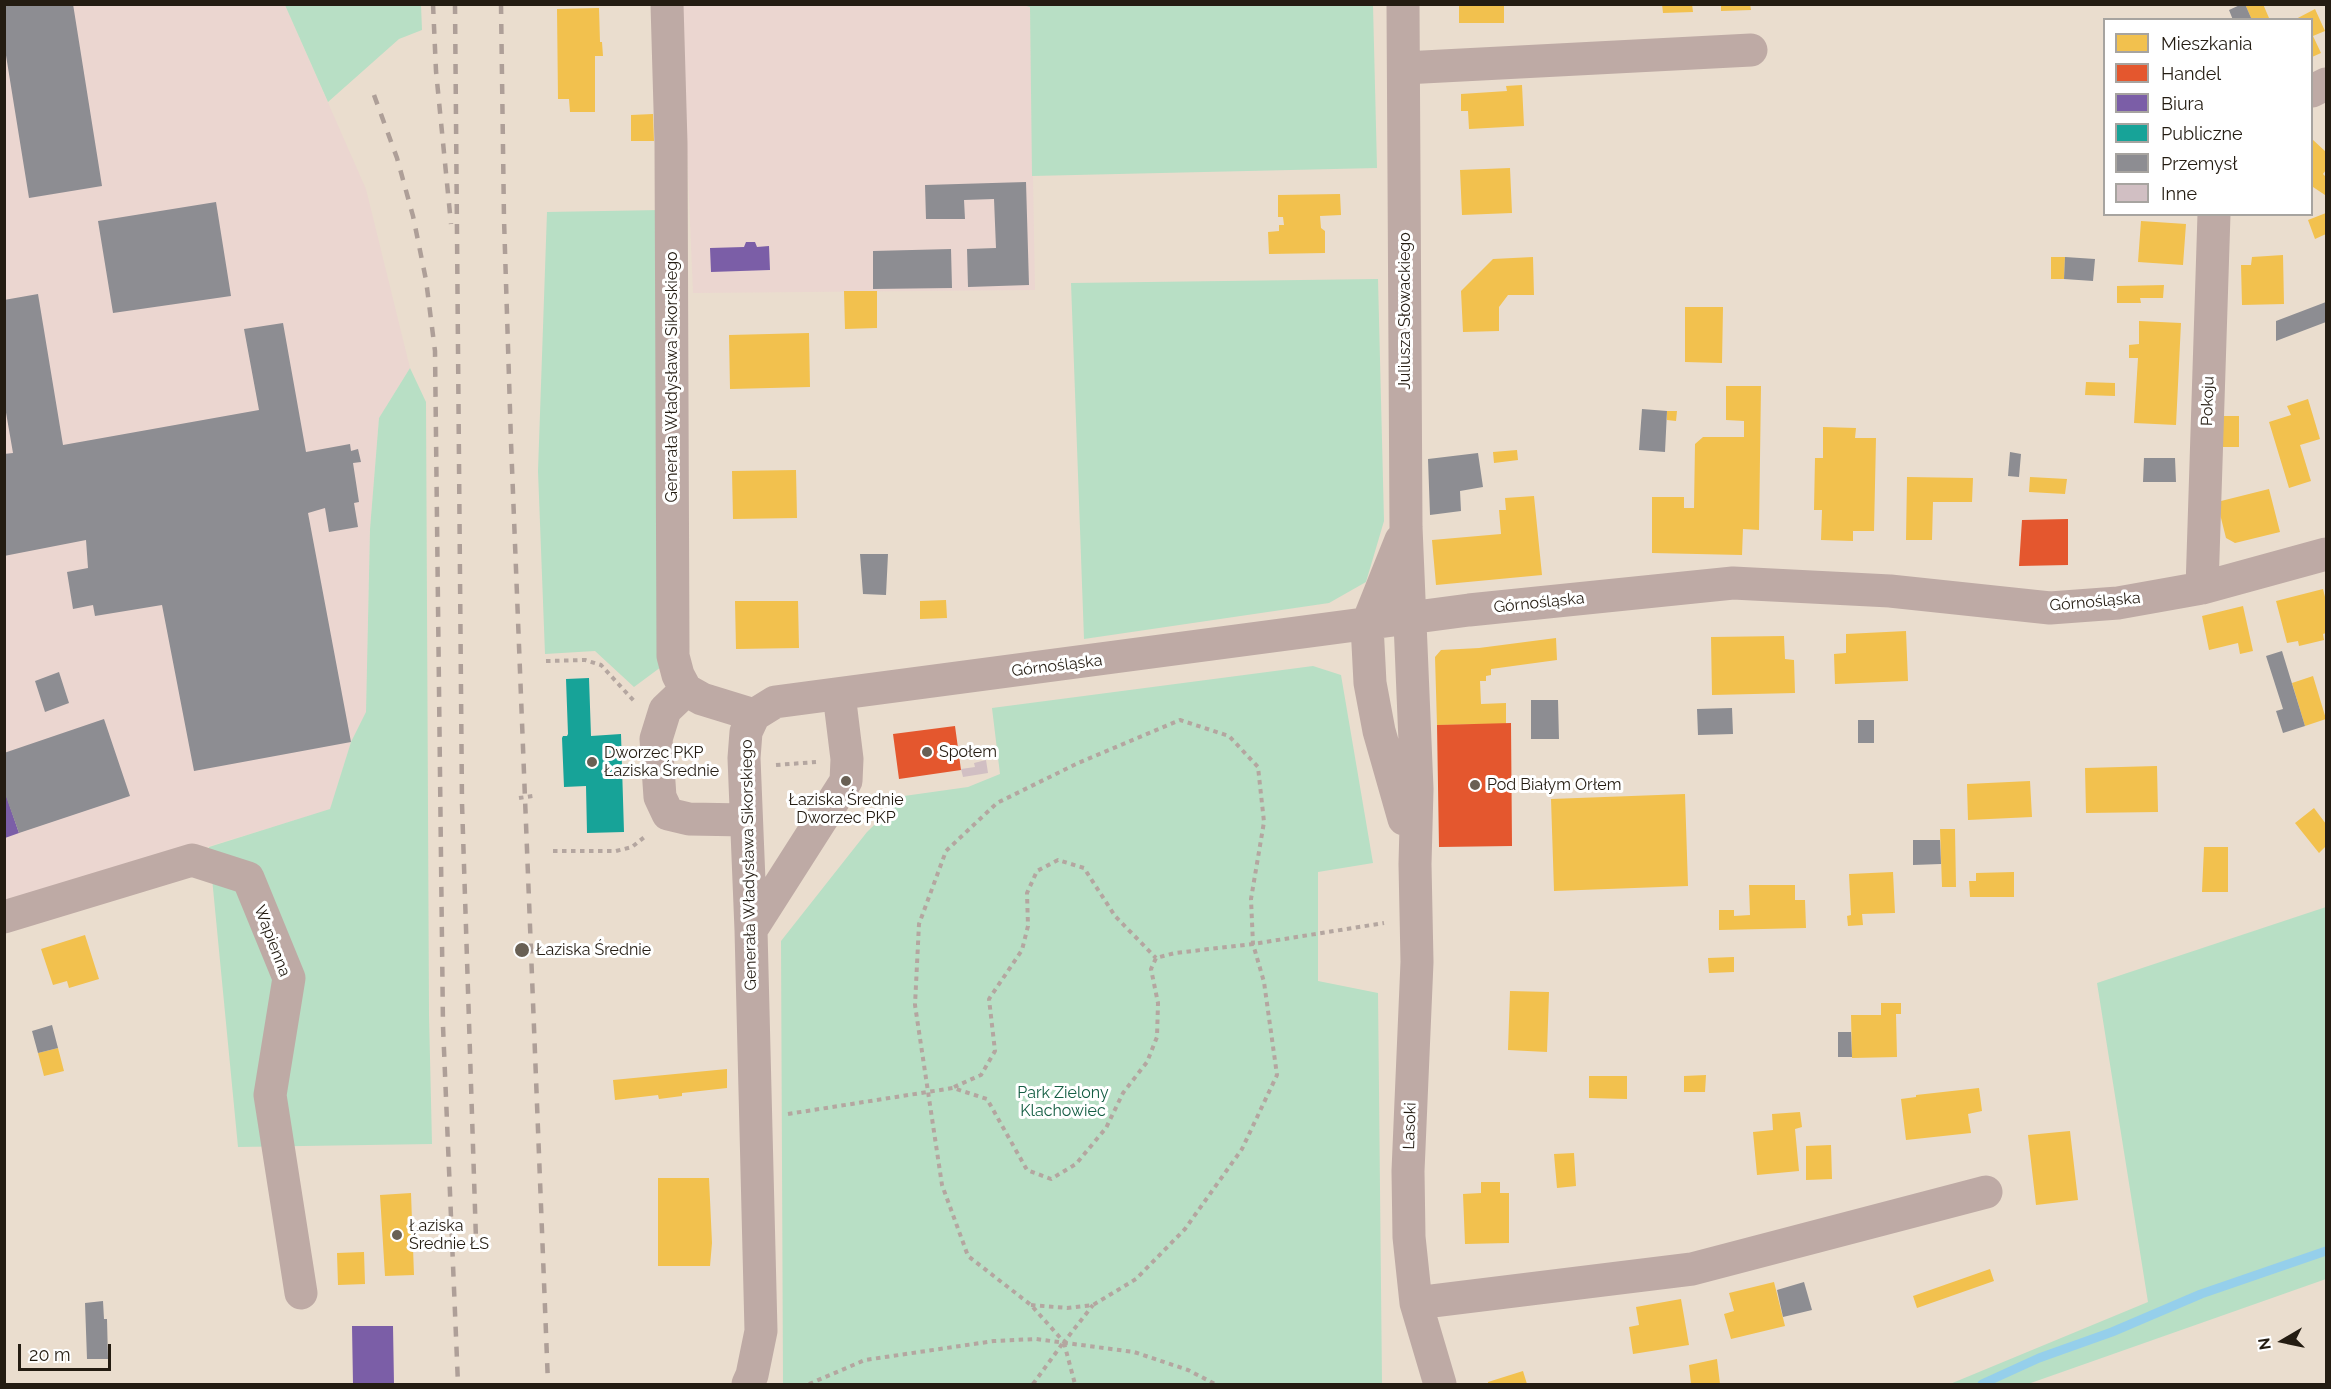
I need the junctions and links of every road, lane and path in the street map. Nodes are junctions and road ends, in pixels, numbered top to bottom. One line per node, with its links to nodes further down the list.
1 (667, 4): 12 (street, Generała Władysława Sikorskiego)
2 (1403, 4): 4 (street, Juliusza Słowackiego)
3 (1751, 50): 4 (street)
4 (1404, 68): 6 (street, Juliusza Słowackiego)
5 (2214, 216): 8 (street, Pokoju)
6 (1406, 527): 9 (street, Juliusza Słowackiego); 10 (street)
7 (2326, 554): 8 (street, Górnośląska)
8 (2202, 588): 9 (street, Górnośląska)
9 (1409, 618): 10 (street, Górnośląska); 21 (street, Juliusza Słowackiego)
10 (1367, 625): 13 (street, Górnośląska); 21 (street)
11 (546, 661): 15 (path)
12 (686, 690): 14 (street, Generała Władysława Sikorskiego); 15 (street)
13 (839, 694): 14 (street, Górnośląska); 24 (street)
14 (754, 715): 19 (street, Generała Władysława Sikorskiego)
15 (660, 726): 18 (street)
16 (533, 796): 17 (path)
17 (519, 798)
18 (668, 814): 19 (street); 20 (path)
19 (746, 820): 24 (street, Generała Władysława Sikorskiego)
20 (553, 851)
21 (1415, 864): 23 (street, Lasoki)
22 (4, 917): 31 (street, Wapienna)
23 (1416, 918): 25 (path); 32 (street, Lasoki)
24 (751, 930): 36 (street, Generała Władysława Sikorskiego)
25 (1252, 944): 26 (path); 28 (path); 34 (path)
26 (1156, 958): 27 (path); 27 (path)
27 (953, 1088): 28 (path)
28 (929, 1091): 29 (path); 33 (path)
29 (779, 1116)
30 (1986, 1192): 32 (street)
31 (301, 1293)
32 (1416, 1303): 41 (street, Lasoki)
33 (1031, 1305): 34 (path); 35 (path)
34 (1093, 1305): 35 (path)
35 (1064, 1342): 37 (path); 38 (path); 39 (path); 40 (path)
36 (748, 1384)
37 (809, 1384)
38 (1033, 1384)
39 (1075, 1384)
40 (1215, 1384)
41 (1440, 1384)

